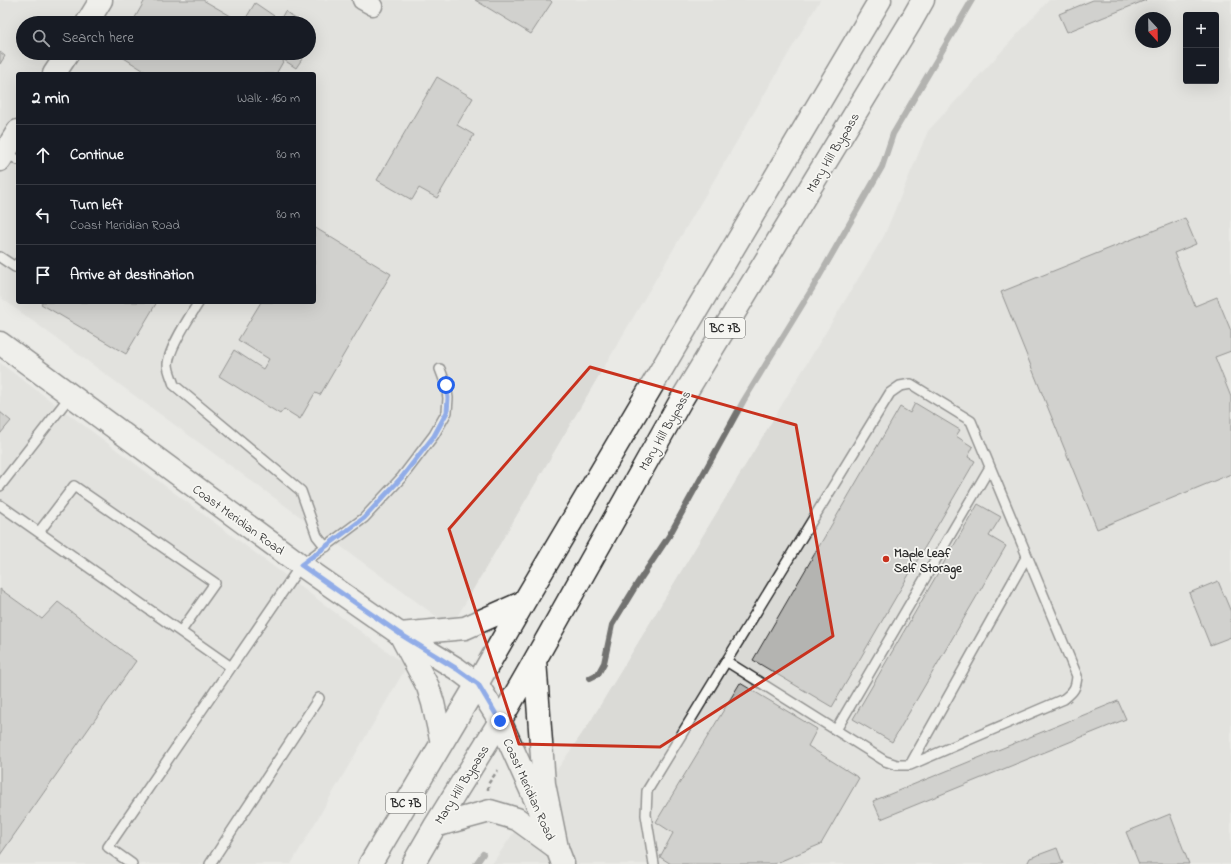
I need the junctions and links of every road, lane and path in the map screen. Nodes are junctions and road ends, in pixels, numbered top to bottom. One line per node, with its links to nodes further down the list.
1 (101, 0): 4 (main road)
2 (880, 0): 22 (main road, BC 7B)
3 (923, 0): 25 (main road, Mary Hill Bypass / BC 7B)
4 (91, 16)
5 (63, 60): 6 (main road)
6 (55, 72)
7 (16, 136): 8 (main road)
8 (8, 157)
9 (0, 257): 10 (lane)
10 (16, 266)
11 (198, 304): 19 (lane)
12 (0, 343): 14 (main road, Coast Meridian Road)
13 (440, 369): 19 (lane)
14 (71, 395): 16 (lane); 21 (main road, Coast Meridian Road)
15 (990, 467): 20 (lane); 26 (lane); 31 (lane)
16 (0, 486)
17 (0, 505): 18 (lane)
18 (39, 532): 23 (lane); 23 (lane)
19 (326, 547): 21 (lane)
20 (1027, 556): 34 (lane); 34 (lane)
21 (301, 565): 24 (main road, Coast Meridian Road); 27 (lane)
22 (524, 602): 24 (main road); 28 (main road, BC 7B)
23 (181, 632): 27 (lane)
24 (400, 634): 28 (main road, Coast Meridian Road); 32 (main road)
25 (535, 660): 30 (main road, Mary Hill Bypass / BC 7B); 37 (main road)
26 (726, 661): 31 (lane); 42 (lane)
27 (231, 667): 38 (lane)
28 (478, 684): 30 (main road, Coast Meridian Road); 32 (main road, BC 7B)
29 (319, 698): 39 (lane)
30 (500, 721): 36 (main road, Mary Hill Bypass / BC 7B); 37 (main road, Coast Meridian Road)
31 (836, 730): 34 (lane)
32 (442, 743): 40 (main road, BC 7B)
33 (502, 765): 35 (path)
34 (910, 765)
35 (488, 791)
36 (435, 826): 37 (main road); 41 (main road, Mary Hill Bypass / BC 7B)
37 (560, 856)
38 (132, 864)
39 (210, 864)
40 (370, 864)
41 (413, 864)
42 (654, 864)

